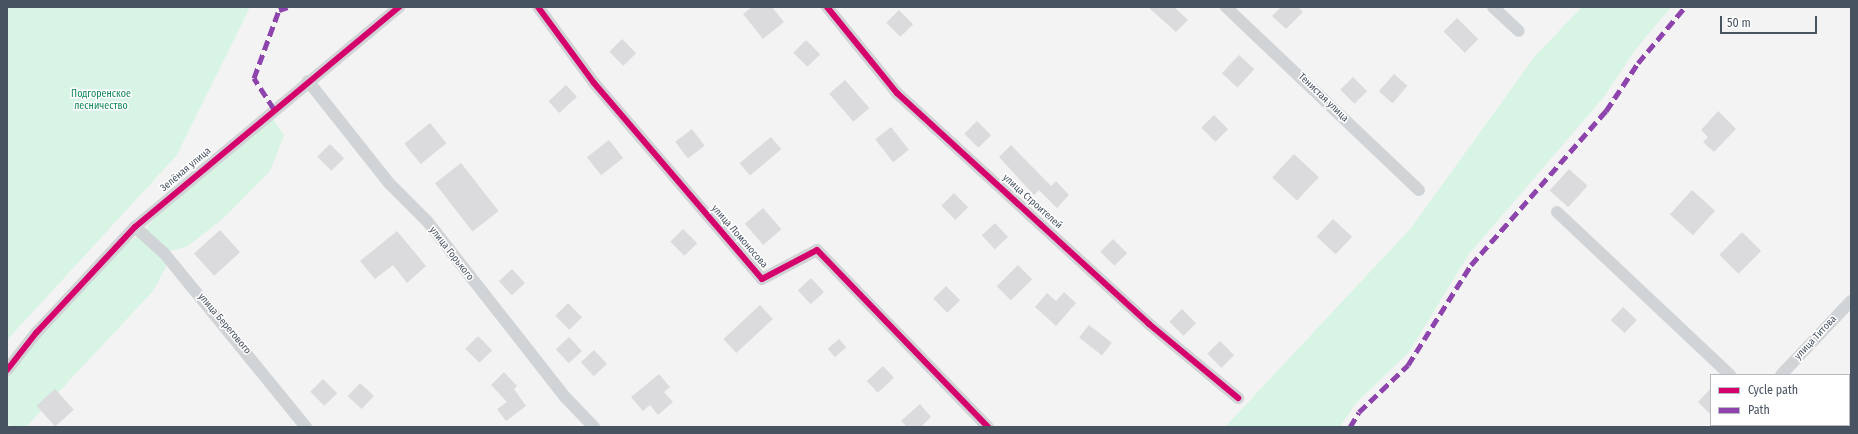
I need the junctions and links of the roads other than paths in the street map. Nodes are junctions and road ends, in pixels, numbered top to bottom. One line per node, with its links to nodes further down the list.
1 (399, 7): 7 (street, Зелёная улица)
2 (538, 7): 18 (street, улица Ломоносова)
3 (827, 7): 15 (street, улица Строителей)
4 (1226, 7): 8 (street, Тенистая улица)
5 (1493, 7): 6 (street)
6 (1519, 31)
7 (308, 81): 10 (street, Зелёная улица); 17 (street, улица Горького)
8 (1419, 190)
9 (1557, 212): 13 (street)
10 (134, 227): 12 (street, Зелёная улица); 16 (street, улица Берегового)
11 (1851, 300): 14 (street, улица Титова)
12 (7, 370)
13 (1729, 374)
14 (1783, 374)
15 (1238, 398)
16 (306, 427)
17 (594, 427)
18 (988, 427)

